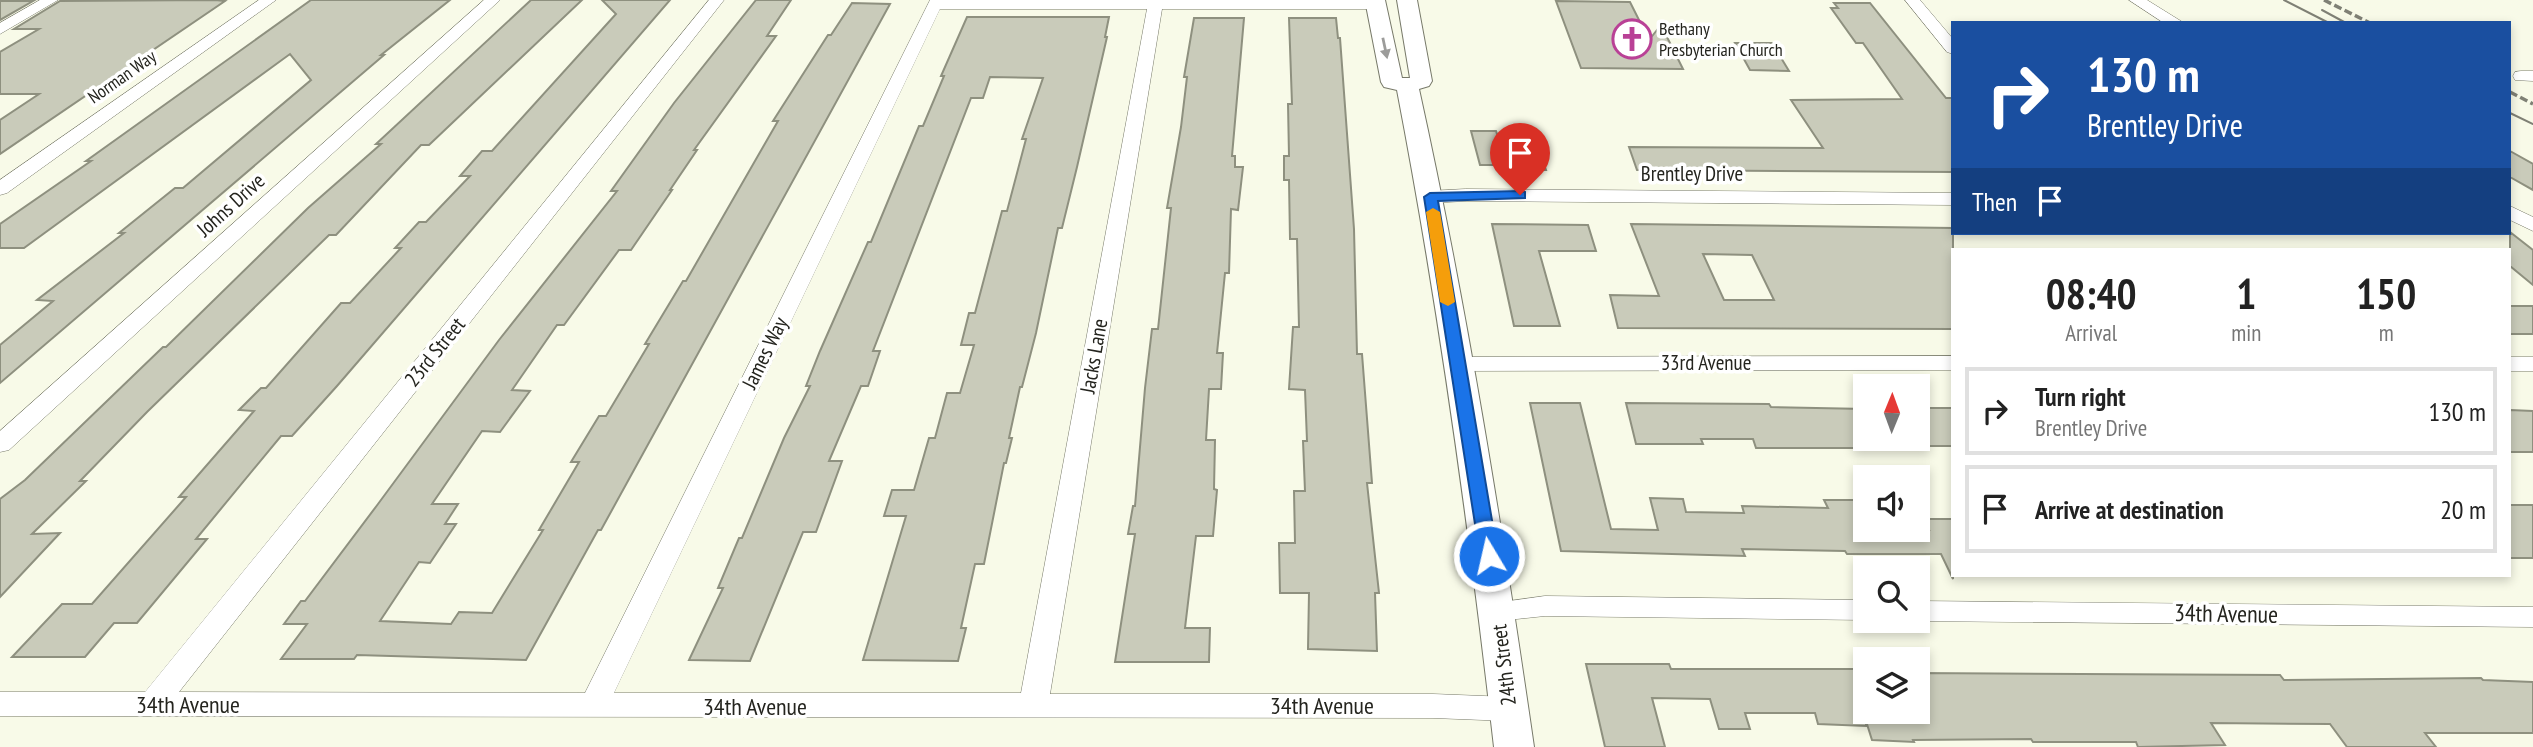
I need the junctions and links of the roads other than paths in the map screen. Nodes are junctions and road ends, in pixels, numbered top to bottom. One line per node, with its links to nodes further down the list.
1 (51, 0): 12 (street)
2 (269, 0): 15 (street, Norman Way)
3 (494, 0): 24 (street, Johns Drive)
4 (717, 0): 30 (street, 23rd Street)
5 (1407, 0): 14 (street)
6 (1912, 0): 13 (street)
7 (2136, 0): 11 (street)
8 (936, 2): 10 (street); 31 (street, James Way)
9 (1375, 2): 10 (street); 14 (street, 24th Street, one-way to 14)
10 (1154, 5): 32 (street, Jacks Lane)
11 (2173, 21)
12 (0, 29)
13 (1951, 47)
14 (1407, 86): 16 (street, 24th Street)
15 (0, 189)
16 (1430, 197): 17 (street, Brentley Drive); 21 (street, 24th Street)
17 (1951, 199)
18 (2511, 213): 19 (street)
19 (2533, 225)
20 (1951, 363): 21 (street, 33rd Avenue)
21 (1458, 364): 26 (street, 24th Street)
22 (2511, 364): 23 (street)
23 (2533, 364)
24 (0, 444)
25 (1853, 610): 26 (street)
26 (1498, 611): 33 (street, 24th Street)
27 (1930, 611): 28 (street, 34th Avenue)
28 (2533, 618)
29 (0, 705): 30 (street, 34th Avenue)
30 (152, 705): 31 (street, 34th Avenue)
31 (593, 706): 32 (street, 34th Avenue)
32 (1033, 707): 33 (street, 34th Avenue)
33 (1509, 709): 34 (street, 24th Street)
34 (1514, 747)

